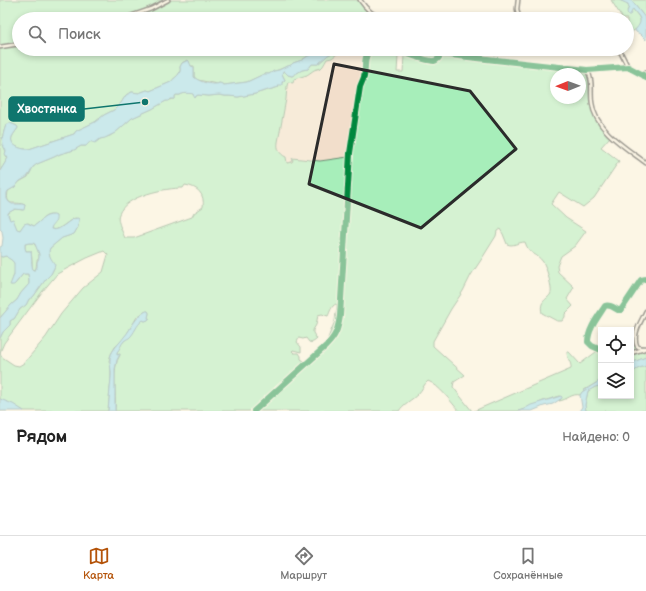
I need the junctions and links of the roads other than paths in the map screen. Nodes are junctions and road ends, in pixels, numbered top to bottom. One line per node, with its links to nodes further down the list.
1 (168, 0): 4 (street)
2 (360, 0): 5 (street)
3 (518, 0): 6 (street)
4 (142, 12)
5 (370, 12)
6 (518, 12)
7 (12, 45): 8 (street)
8 (0, 47)
9 (366, 56): 25 (street)
10 (414, 56): 11 (street)
11 (440, 56)
12 (459, 56): 15 (street)
13 (622, 56): 14 (street)
14 (628, 67): 15 (street); 17 (street)
15 (587, 70): 19 (street)
16 (646, 72): 17 (street)
17 (643, 75): 18 (street)
18 (646, 78)
19 (646, 163)
20 (646, 279): 23 (street)
21 (646, 311): 22 (street)
22 (646, 348): 24 (street)
23 (598, 349)
24 (634, 352)
25 (254, 411)

